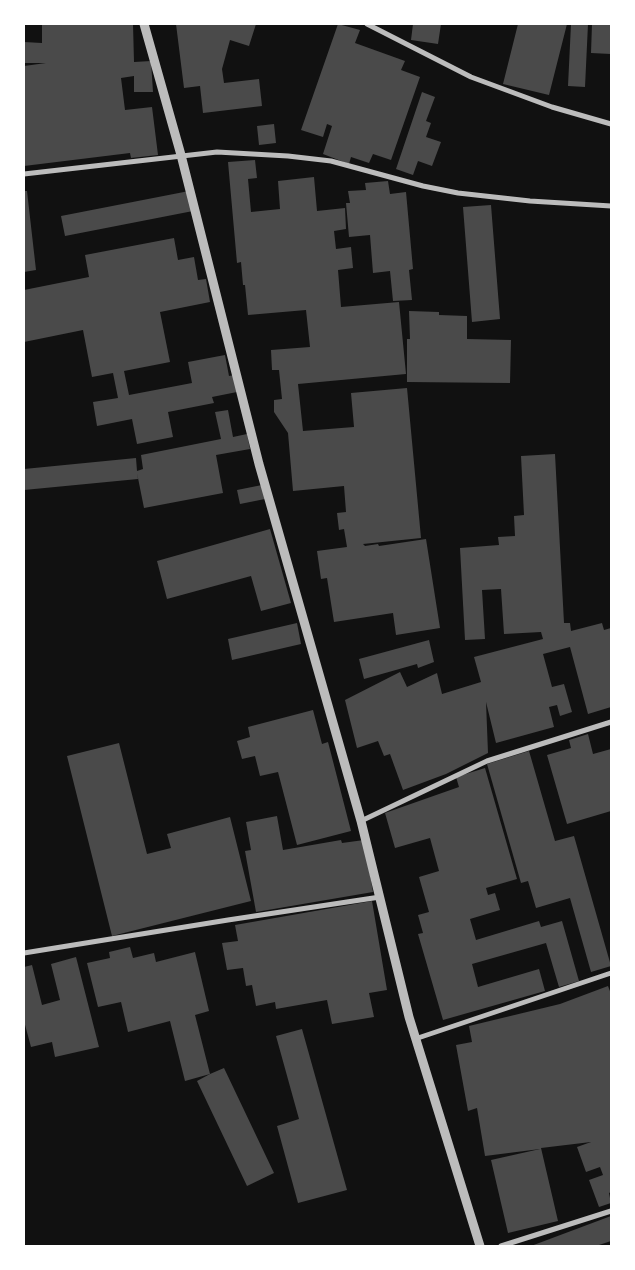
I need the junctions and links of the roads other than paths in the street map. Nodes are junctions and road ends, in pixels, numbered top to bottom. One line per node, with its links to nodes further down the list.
1 (144, 24): 4 (street)
2 (367, 24): 3 (street)
3 (611, 124)
4 (181, 155): 5 (street); 6 (street); 8 (street)
5 (24, 174)
6 (611, 206)
7 (611, 722): 8 (street)
8 (361, 821): 9 (street)
9 (381, 897): 10 (street); 12 (street)
10 (24, 953)
11 (611, 973): 12 (street)
12 (415, 1039): 14 (street)
13 (611, 1210): 15 (street)
14 (480, 1246)
15 (501, 1246)

